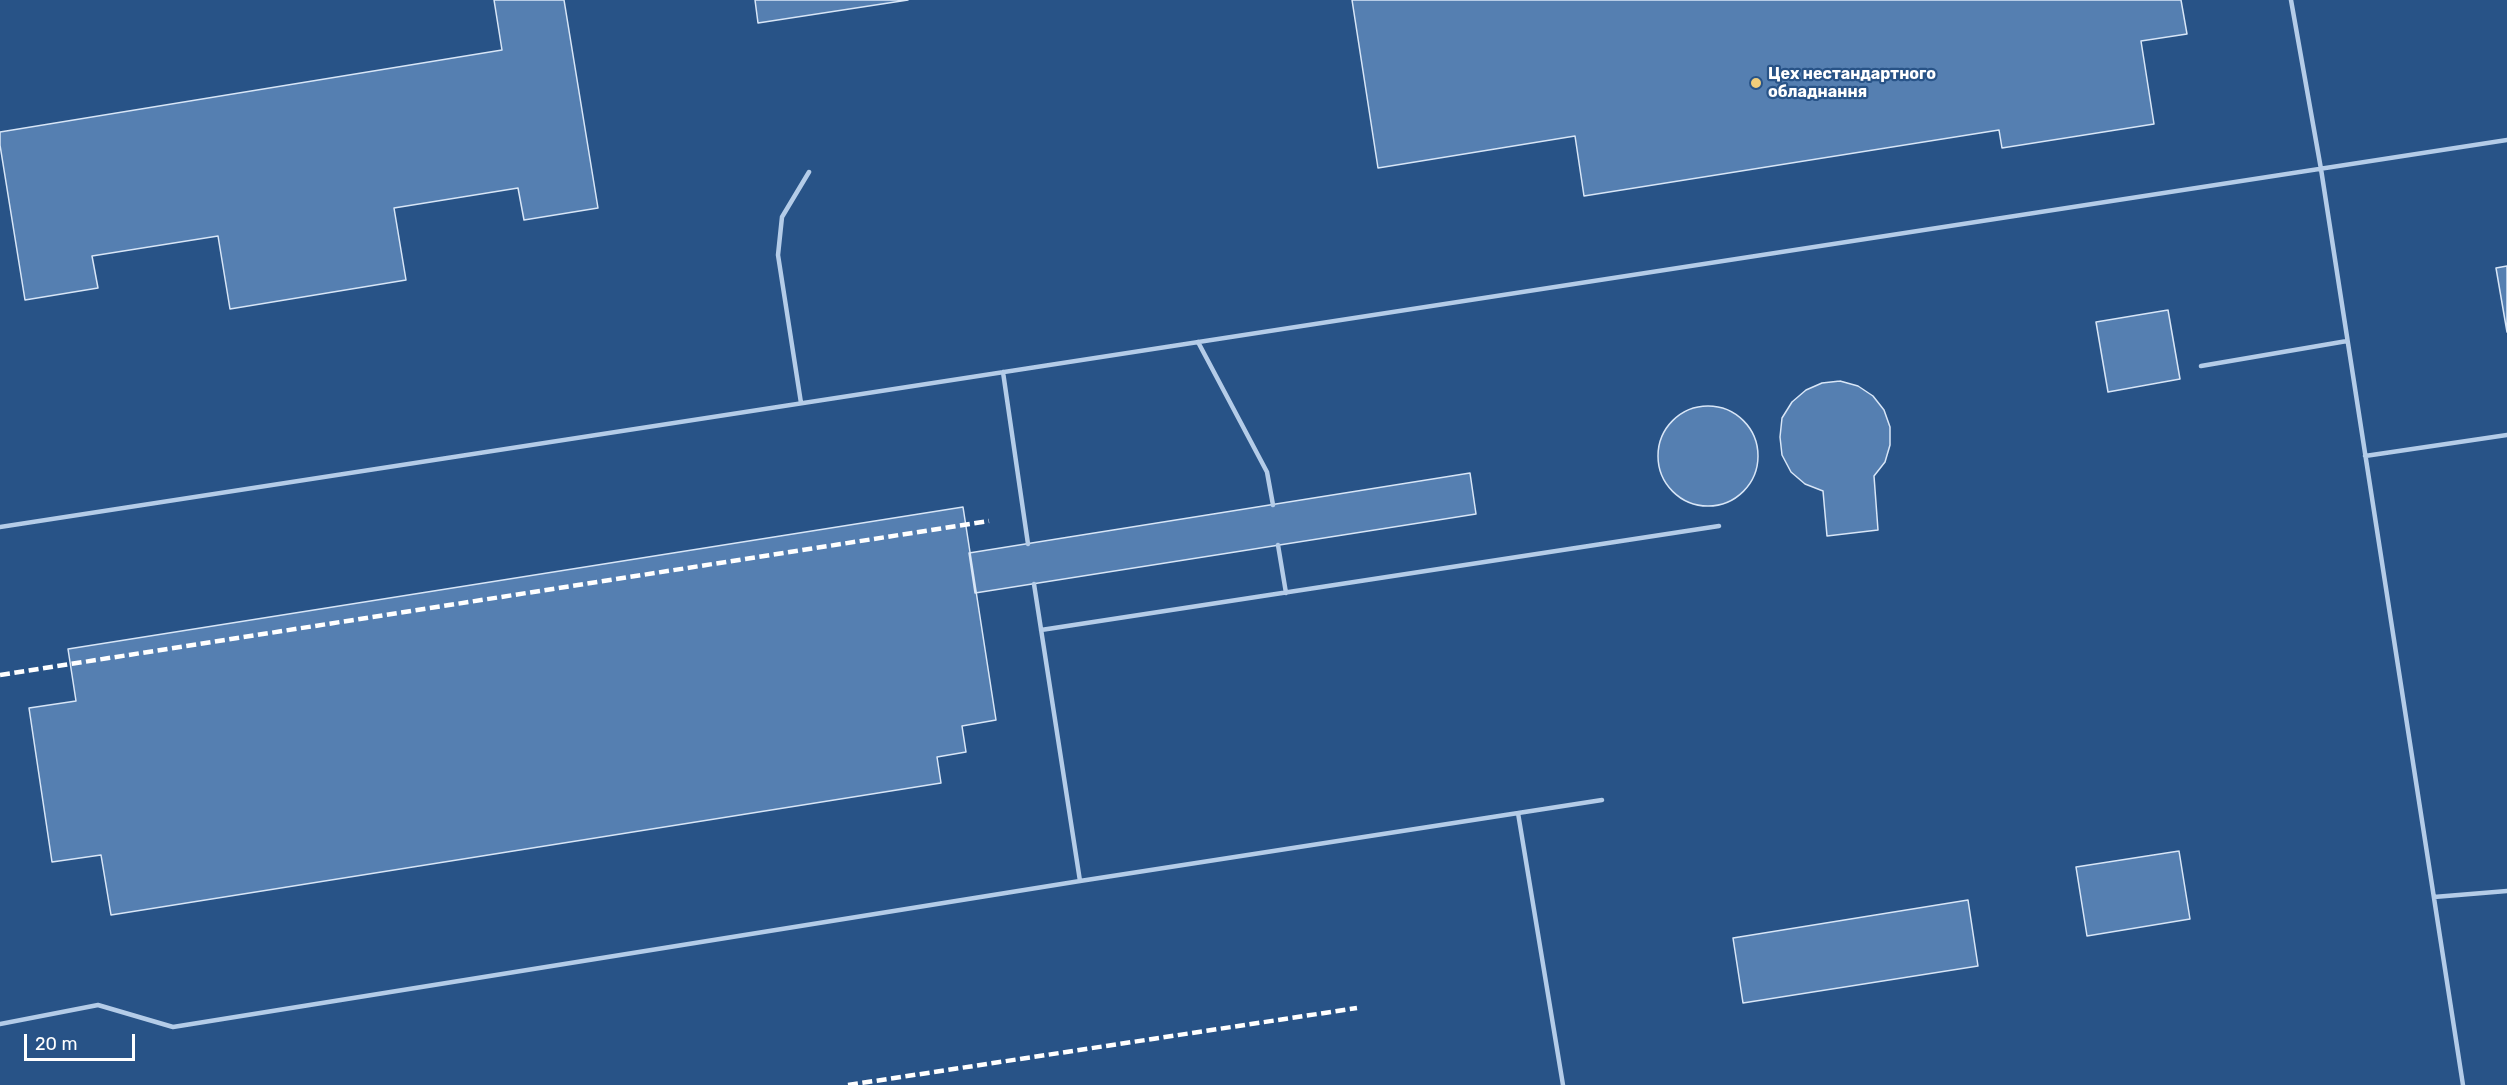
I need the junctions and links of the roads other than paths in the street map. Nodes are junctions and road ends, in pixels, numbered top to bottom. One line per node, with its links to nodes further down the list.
1 (2291, 0): 3 (lane)
2 (2507, 140): 3 (lane)
3 (2321, 169): 5 (lane); 6 (lane)
4 (809, 171): 9 (lane)
5 (2347, 341): 7 (lane); 11 (lane)
6 (1197, 342): 8 (lane); 12 (lane)
7 (2201, 366)
8 (1003, 372): 9 (lane); 15 (lane)
9 (801, 403): 14 (lane)
10 (2507, 435): 11 (lane)
11 (2365, 456): 24 (lane)
12 (1273, 505)
13 (1719, 526): 18 (lane)
14 (0, 527)
15 (1028, 544)
16 (1278, 544): 18 (lane)
17 (1034, 584): 19 (lane)
18 (1286, 593): 19 (lane)
19 (1041, 630): 22 (lane)
20 (1602, 800): 21 (lane)
21 (1518, 813): 22 (lane); 26 (lane)
22 (1080, 881): 25 (lane)
23 (2507, 891): 24 (lane)
24 (2434, 897): 27 (lane)
25 (0, 1024)
26 (1563, 1085)
27 (2463, 1085)

